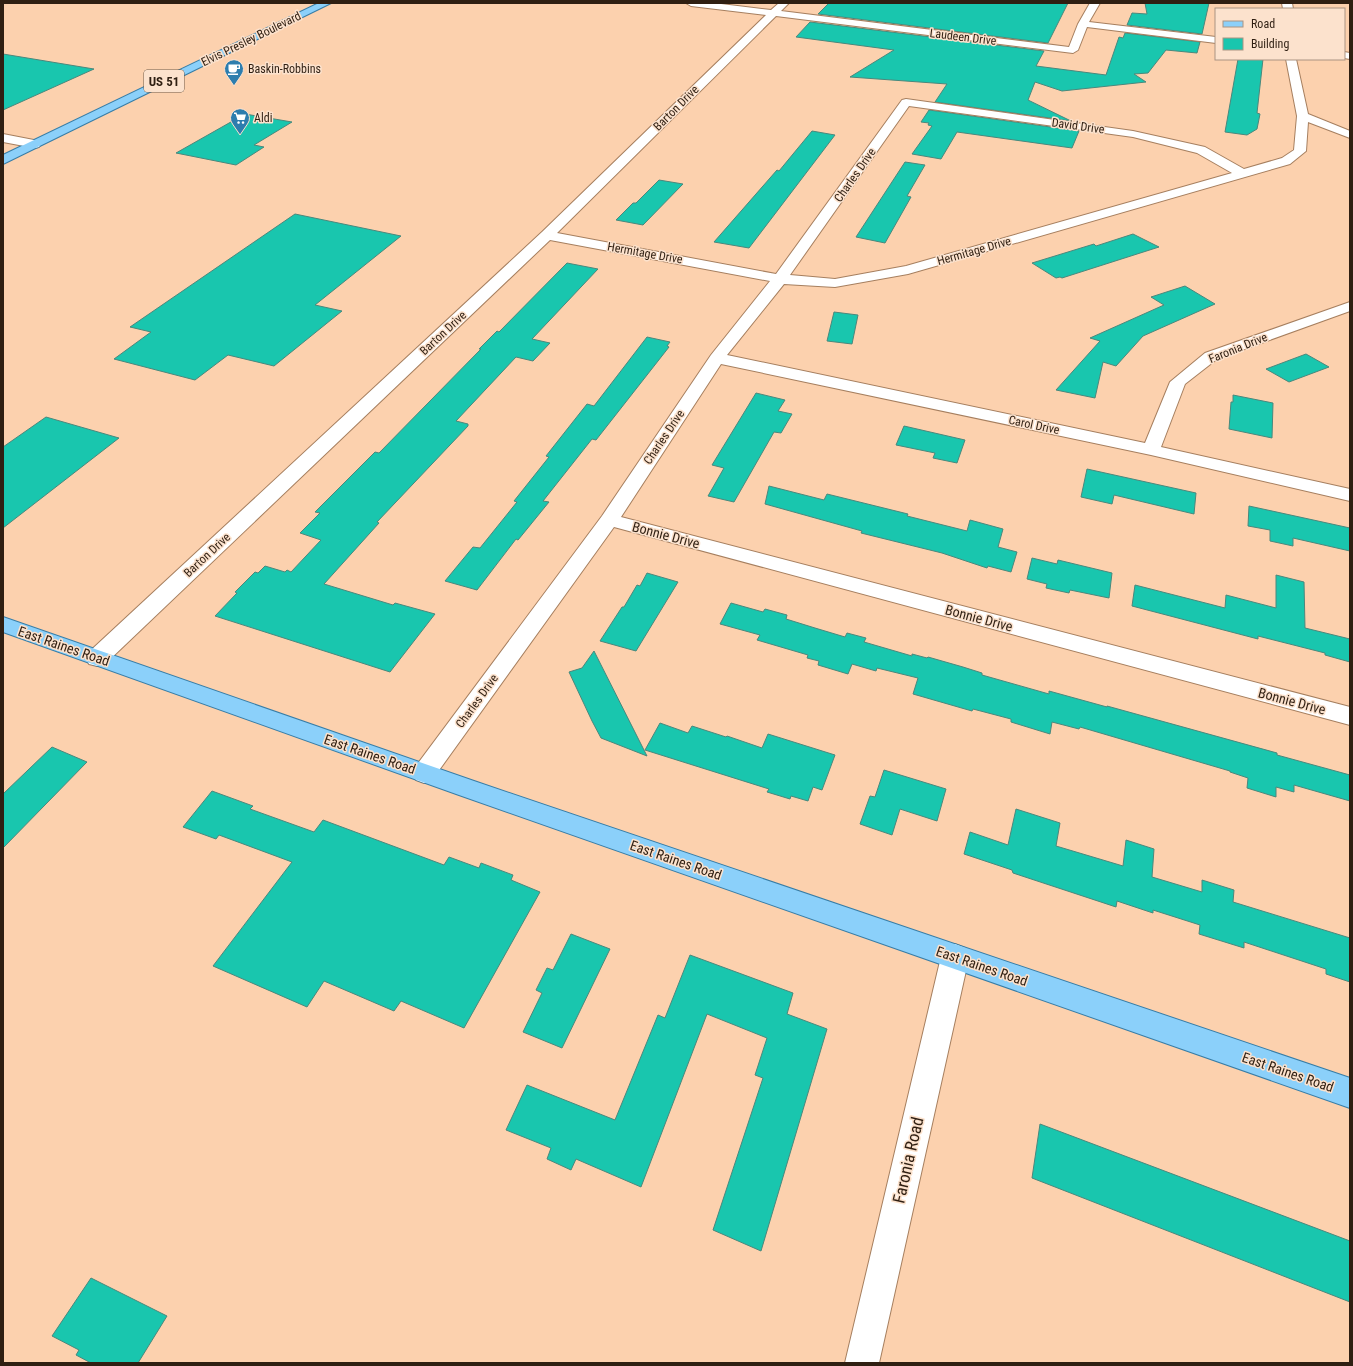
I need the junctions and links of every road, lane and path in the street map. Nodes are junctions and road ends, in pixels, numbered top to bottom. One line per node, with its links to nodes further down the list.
1 (326, 3): 12 (main road, Elvis Presley Boulevard / US 51)
2 (691, 3): 4 (street, Laudeen Drive)
3 (1095, 3): 5 (street)
4 (778, 8): 5 (street, Laudeen Drive); 15 (street, Barton Drive)
5 (1084, 24): 6 (street)
6 (1215, 40)
7 (1291, 60): 9 (street, Hermitage Drive)
8 (906, 102): 14 (street, David Drive); 16 (street, Charles Drive)
9 (1303, 116): 10 (street); 14 (street, Hermitage Drive)
10 (1350, 135)
11 (3, 138): 12 (street)
12 (35, 144): 13 (main road, Elvis Presley Boulevard / US 51)
13 (3, 160)
14 (1243, 174): 16 (street, Hermitage Drive)
15 (547, 235): 16 (street, Hermitage Drive); 23 (street, Barton Drive)
16 (780, 279): 18 (street, Charles Drive)
17 (1350, 306): 19 (street, Faronia Drive)
18 (717, 358): 19 (street, Carol Drive); 21 (street, Charles Drive)
19 (1151, 450): 20 (street, Carol Drive)
20 (1350, 495)
21 (608, 520): 24 (street, Bonnie Drive); 25 (street, Charles Drive)
22 (3, 624): 23 (main road, East Raines Road)
23 (97, 658): 25 (main road, East Raines Road)
24 (1350, 716)
25 (424, 773): 26 (main road, East Raines Road)
26 (955, 957): 27 (main road, East Raines Road); 28 (street, Faronia Road)
27 (1350, 1093)
28 (862, 1363)

